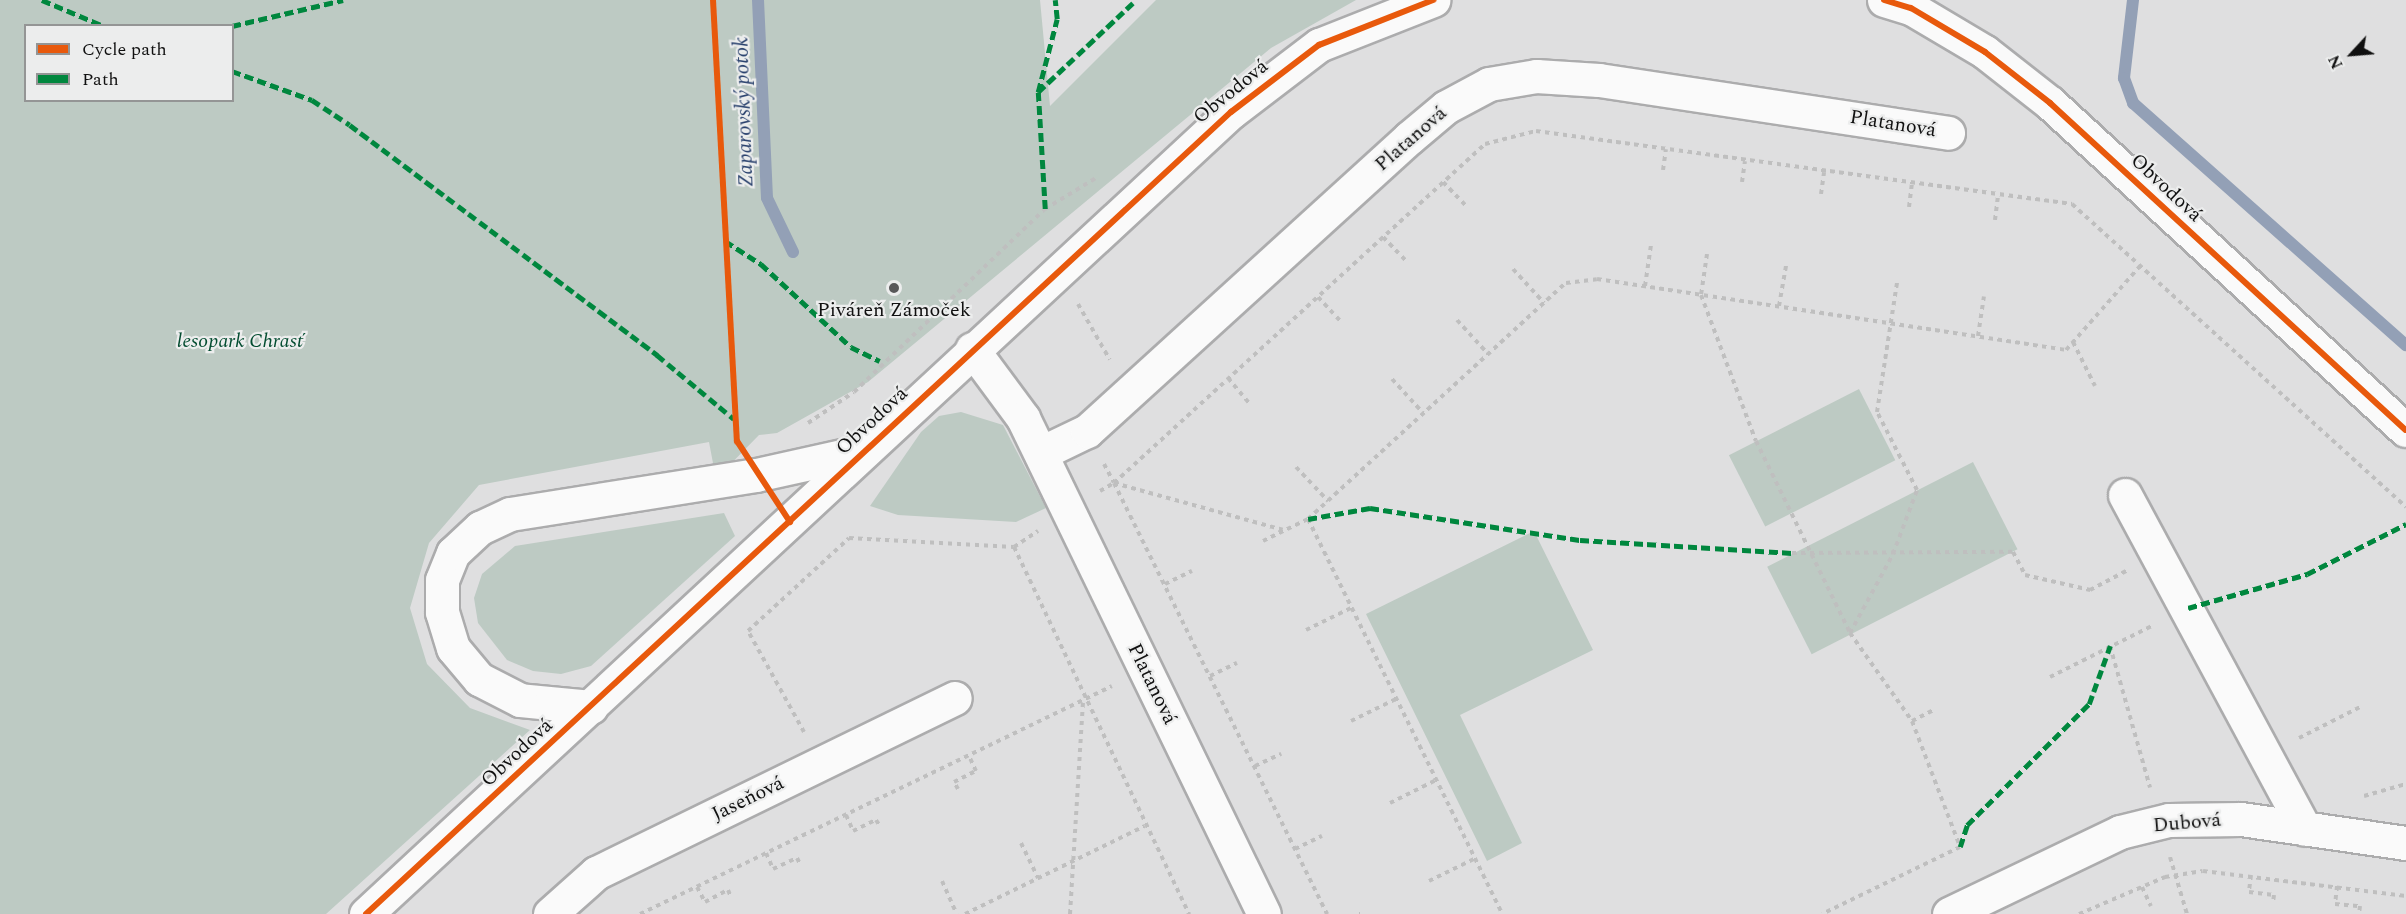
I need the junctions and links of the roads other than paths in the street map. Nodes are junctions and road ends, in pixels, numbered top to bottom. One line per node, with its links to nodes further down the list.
1 (1433, 0): 4 (street, Obvodová)
2 (1884, 0): 5 (street, Obvodová)
3 (1948, 133): 7 (street, Platanová)
4 (972, 349): 6 (street, Obvodová); 7 (street, Platanová)
5 (2406, 430)
6 (865, 451): 10 (street, Obvodová); 10 (street)
7 (1041, 453): 15 (street, Platanová)
8 (2125, 495): 11 (street)
9 (955, 698): 14 (street, Jaseňová)
10 (591, 707): 13 (street, Obvodová)
11 (2305, 829): 12 (street, Dubová); 16 (street, Dubová)
12 (2406, 843)
13 (366, 914)
14 (550, 914)
15 (1264, 914)
16 (1949, 914)

